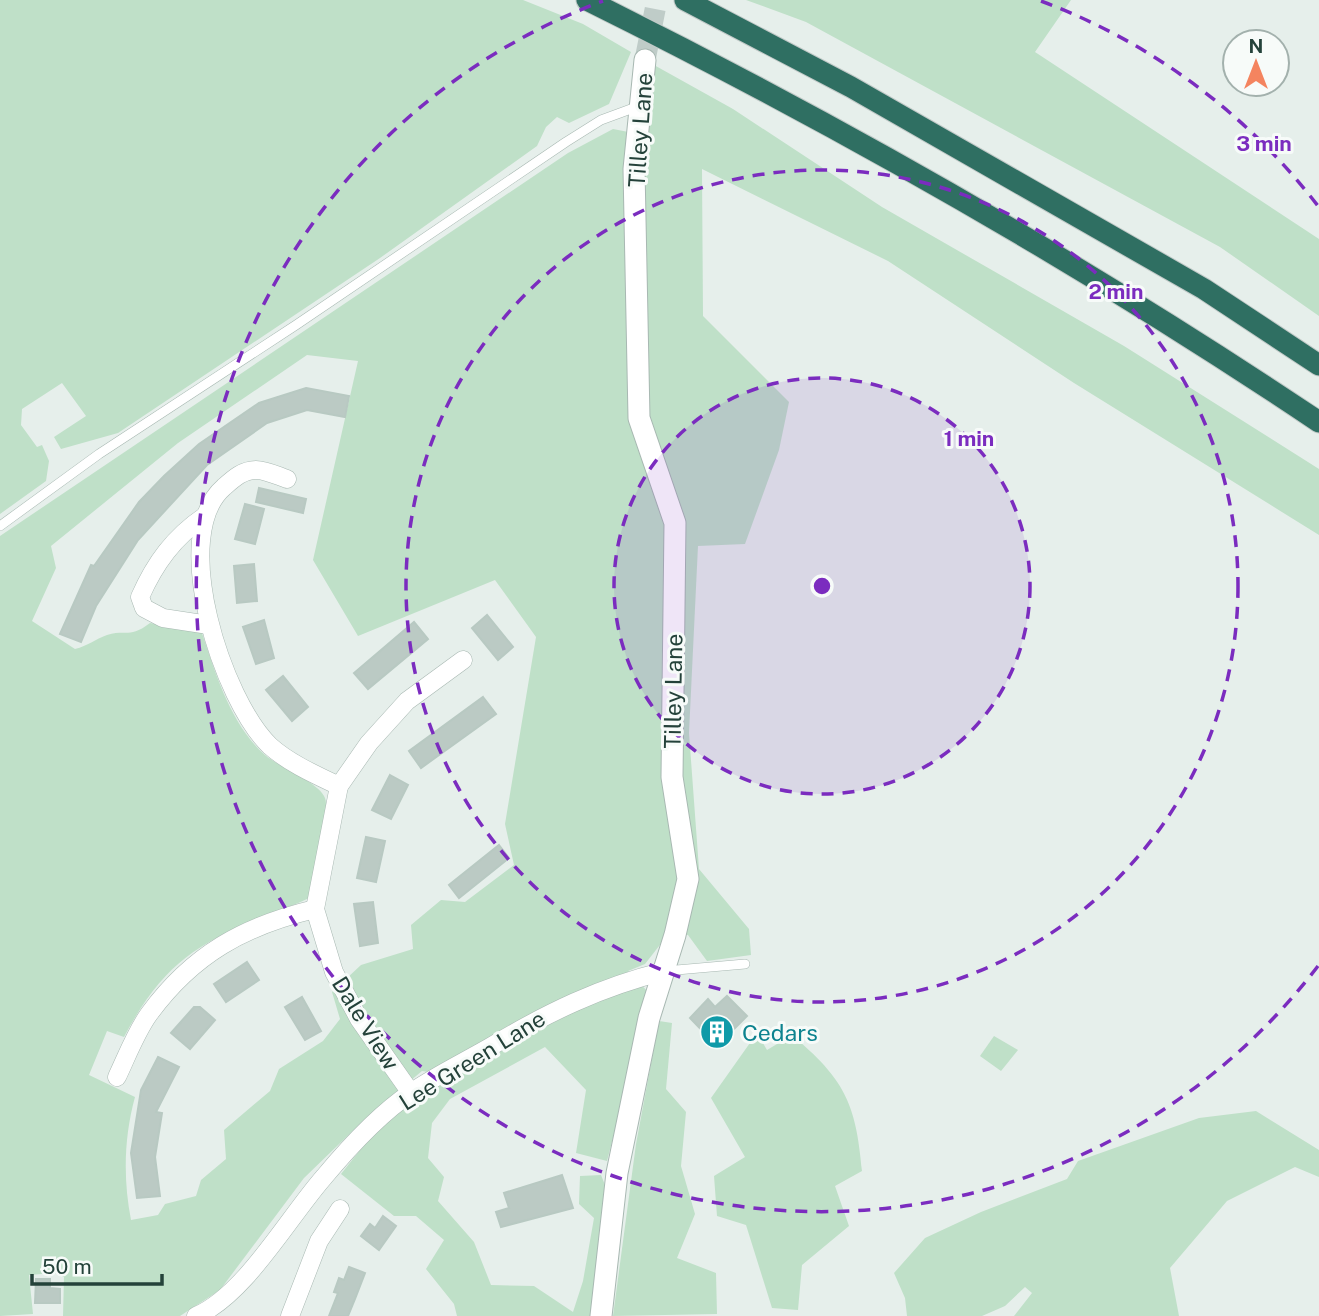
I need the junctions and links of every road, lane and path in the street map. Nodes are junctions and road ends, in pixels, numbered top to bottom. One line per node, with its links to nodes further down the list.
1 (587, 0): 6 (highway)
2 (685, 0): 5 (highway)
3 (645, 61): 4 (street, Tilley Lane)
4 (639, 106): 9 (lane); 15 (street, Tilley Lane)
5 (1319, 365)
6 (1319, 422)
7 (287, 479): 8 (street)
8 (205, 516): 10 (street); 10 (street)
9 (0, 526)
10 (209, 625): 12 (street)
11 (463, 660): 12 (street, Dale View)
12 (339, 786): 13 (street, Dale View)
13 (315, 909): 16 (street); 17 (street, Dale View)
14 (745, 964): 15 (lane)
15 (665, 971): 17 (street, Lee Green Lane); 22 (street, Tilley Lane)
16 (117, 1077)
17 (411, 1093): 19 (street, Lee Green Lane)
18 (340, 1209): 21 (street)
19 (218, 1312): 20 (street, Lee Green Lane)
20 (196, 1316)
21 (290, 1316)
22 (601, 1316)

